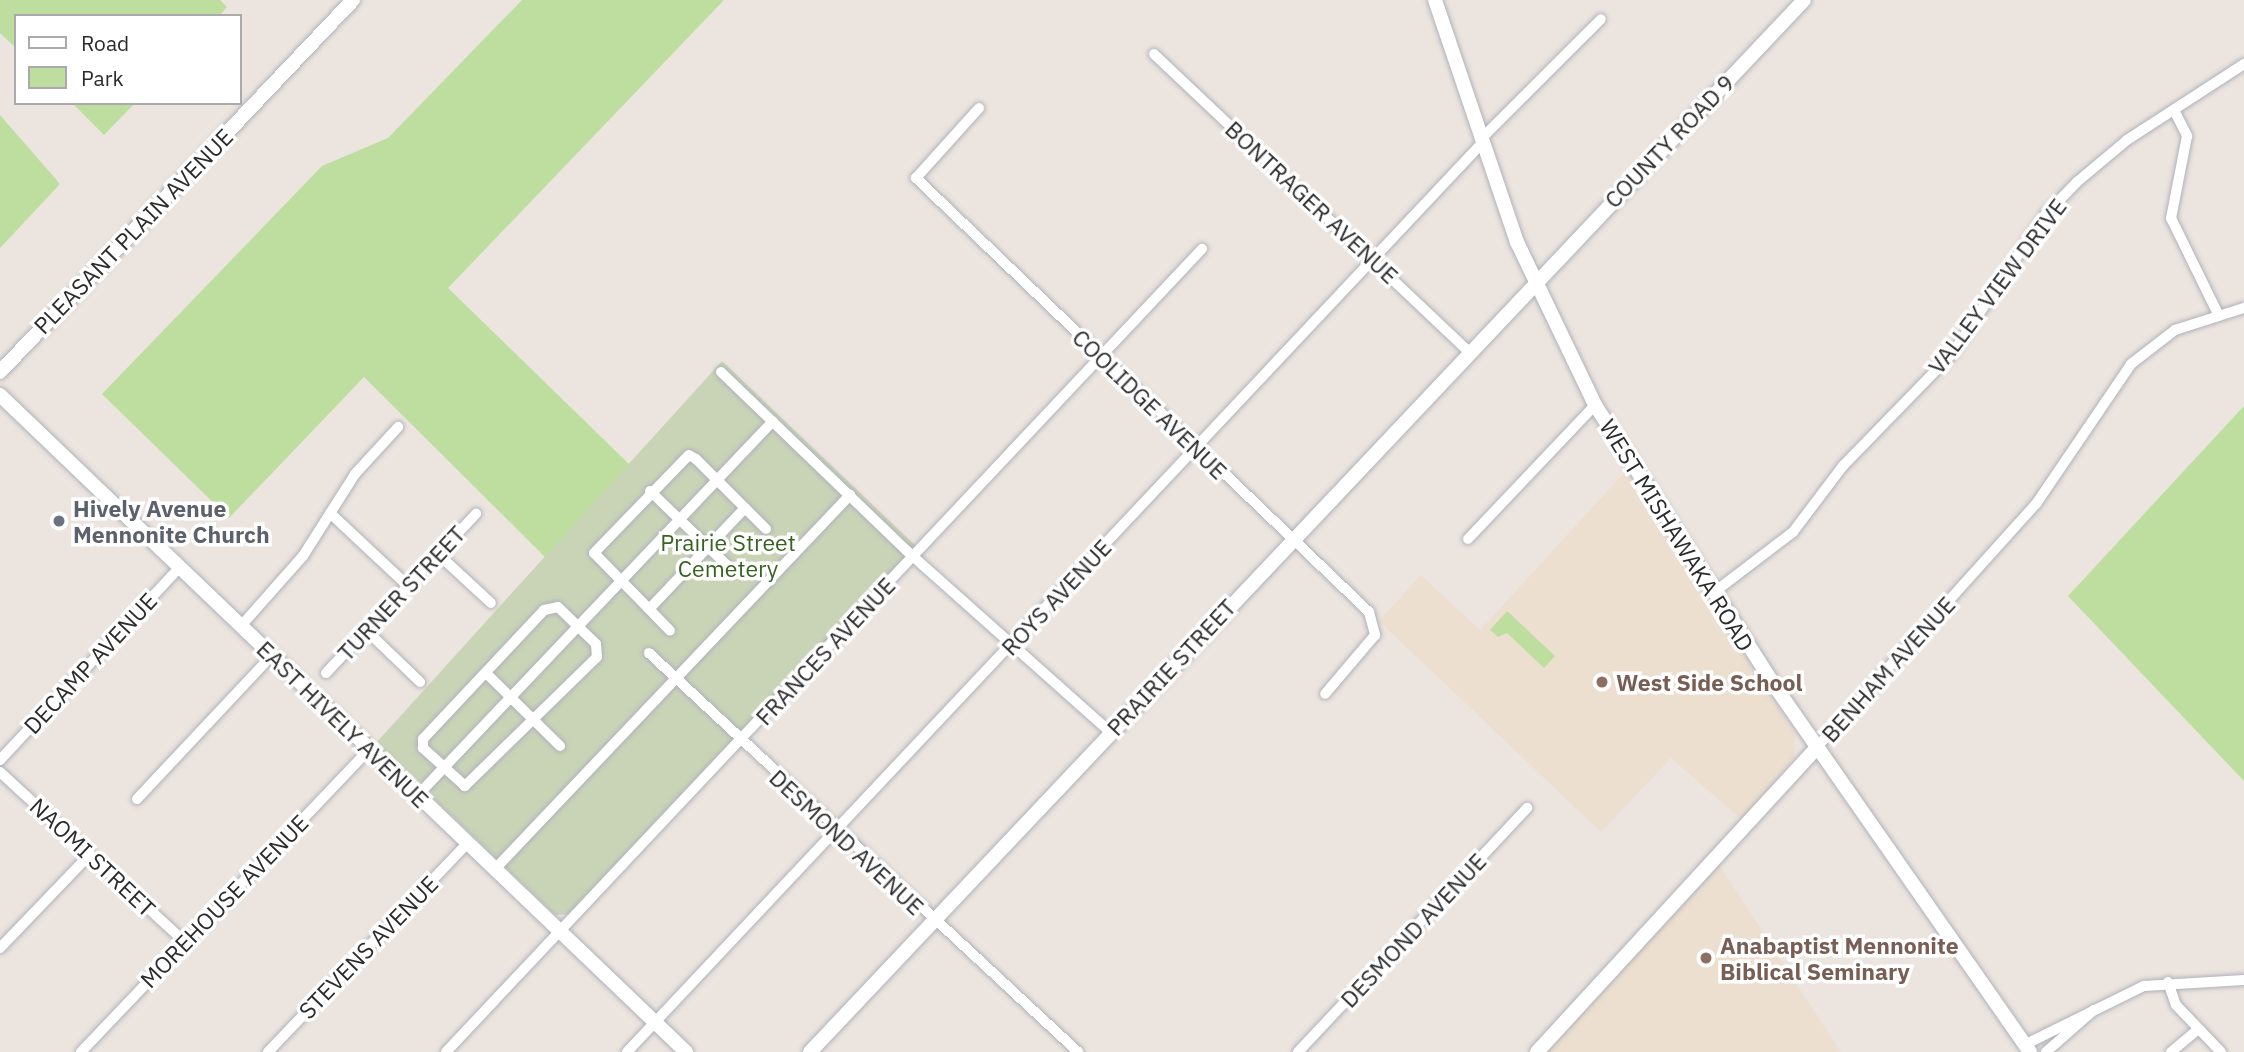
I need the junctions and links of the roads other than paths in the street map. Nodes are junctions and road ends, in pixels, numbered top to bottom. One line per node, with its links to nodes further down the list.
1 (353, 0): 17 (main road, PLEASANT PLAIN AVENUE)
2 (1435, 0): 9 (main road, WEST MISHAWAKA ROAD)
3 (1804, 0): 12 (main road, COUNTY ROAD 9)
4 (1601, 19): 9 (street, ROYS AVENUE)
5 (1154, 54): 11 (street, BONTRAGER AVENUE)
6 (2244, 64): 8 (street, VALLEY VIEW DRIVE)
7 (979, 107): 16 (street, COOLIDGE AVENUE)
8 (2176, 114): 14 (street); 41 (street, VALLEY VIEW DRIVE)
9 (1483, 140): 11 (street, ROYS AVENUE); 12 (main road, WEST MISHAWAKA ROAD)
10 (1202, 249): 16 (street, FRANCES AVENUE)
11 (1374, 260): 15 (street, BONTRAGER AVENUE); 23 (street, ROYS AVENUE)
12 (1534, 283): 15 (main road, PRAIRIE STREET); 20 (main road, WEST MISHAWAKA ROAD)
13 (2244, 308): 14 (street, BENHAM AVENUE)
14 (2217, 312): 61 (street, BENHAM AVENUE)
15 (1469, 352): 32 (main road, PRAIRIE STREET)
16 (1099, 356): 23 (street, COOLIDGE AVENUE); 36 (street, FRANCES AVENUE)
17 (0, 372)
18 (721, 372): 21 (street)
19 (0, 395): 37 (main road, EAST HIVELY AVENUE)
20 (1595, 405): 33 (street); 41 (main road, WEST MISHAWAKA ROAD)
21 (773, 421): 24 (street); 26 (street)
22 (398, 427): 28 (street)
23 (1196, 448): 32 (street, COOLIDGE AVENUE); 48 (street, ROYS AVENUE)
24 (717, 480): 25 (street); 27 (street); 30 (street)
25 (650, 491): 30 (street); 39 (street)
26 (850, 495): 36 (street); 53 (street)
27 (745, 508): 31 (street); 34 (street)
28 (330, 513): 40 (street); 44 (street)
29 (476, 513): 35 (street, TURNER STREET)
30 (680, 519): 34 (street); 39 (street)
31 (766, 529)
32 (1292, 538): 55 (street, COOLIDGE AVENUE); 58 (main road, PRAIRIE STREET)
33 (1468, 539)
34 (708, 545): 38 (street); 43 (street)
35 (438, 554): 40 (street, TURNER STREET); 42 (street)
36 (917, 554): 48 (street); 59 (street, FRANCES AVENUE)
37 (180, 567): 44 (main road, EAST HIVELY AVENUE); 63 (street, DECAMP AVENUE)
38 (729, 567)
39 (621, 581): 43 (street); 45 (street)
40 (407, 586): 46 (street, TURNER STREET)
41 (1713, 593): 61 (main road, WEST MISHAWAKA ROAD)
42 (491, 603)
43 (649, 608): 47 (street)
44 (241, 626): 50 (main road, EAST HIVELY AVENUE)
45 (578, 626): 52 (street); 56 (street); 57 (street)
46 (366, 630): 51 (street, TURNER STREET); 54 (street)
47 (670, 631)
48 (1014, 642): 58 (street); 69 (street, ROYS AVENUE)
49 (649, 653): 53 (street, DESMOND AVENUE)
50 (272, 655): 62 (main road, EAST HIVELY AVENUE); 67 (street)
51 (326, 673)
52 (486, 673): 56 (street); 64 (street)
53 (675, 679): 59 (street, DESMOND AVENUE); 72 (street)
54 (420, 682)
55 (1325, 694)
56 (511, 697): 57 (street); 64 (street)
57 (534, 721): 60 (street); 64 (street)
58 (1110, 732): 73 (main road, PRAIRIE STREET)
59 (740, 741): 69 (street, DESMOND AVENUE); 74 (street, FRANCES AVENUE)
60 (560, 746)
61 (1816, 747): 82 (main road, WEST MISHAWAKA ROAD); 91 (main road, BENHAM AVENUE)
62 (368, 751): 66 (main road, EAST HIVELY AVENUE); 75 (street, MOREHOUSE AVENUE)
63 (0, 760)
64 (445, 767): 66 (street)
65 (0, 772): 71 (street, NAOMI STREET)
66 (416, 796): 70 (main road, EAST HIVELY AVENUE)
67 (138, 799)
68 (1528, 808): 90 (street, DESMOND AVENUE)
69 (835, 831): 73 (street, DESMOND AVENUE); 80 (street, ROYS AVENUE)
70 (468, 843): 72 (main road, EAST HIVELY AVENUE); 84 (street, STEVENS AVENUE)
71 (90, 854): 75 (street, NAOMI STREET); 76 (street)
72 (495, 869): 74 (main road, EAST HIVELY AVENUE)
73 (932, 921): 88 (main road, PRAIRIE STREET); 89 (street, DESMOND AVENUE)
74 (560, 933): 80 (main road, EAST HIVELY AVENUE); 85 (street, FRANCES AVENUE)
75 (185, 942): 83 (street, MOREHOUSE AVENUE)
76 (0, 948)
77 (2244, 981): 78 (street)
78 (2168, 982): 79 (street); 81 (street)
79 (2110, 998): 82 (street); 92 (street)
80 (655, 1022): 86 (street, ROYS AVENUE); 87 (main road, EAST HIVELY AVENUE)
81 (2198, 1029): 93 (street); 94 (street)
82 (2027, 1049)
83 (81, 1052)
84 (268, 1052)
85 (446, 1052)
86 (627, 1052)
87 (686, 1052)
88 (810, 1052)
89 (1078, 1052)
90 (1298, 1052)
91 (1537, 1052)
92 (2046, 1052)
93 (2171, 1052)
94 (2221, 1052)

